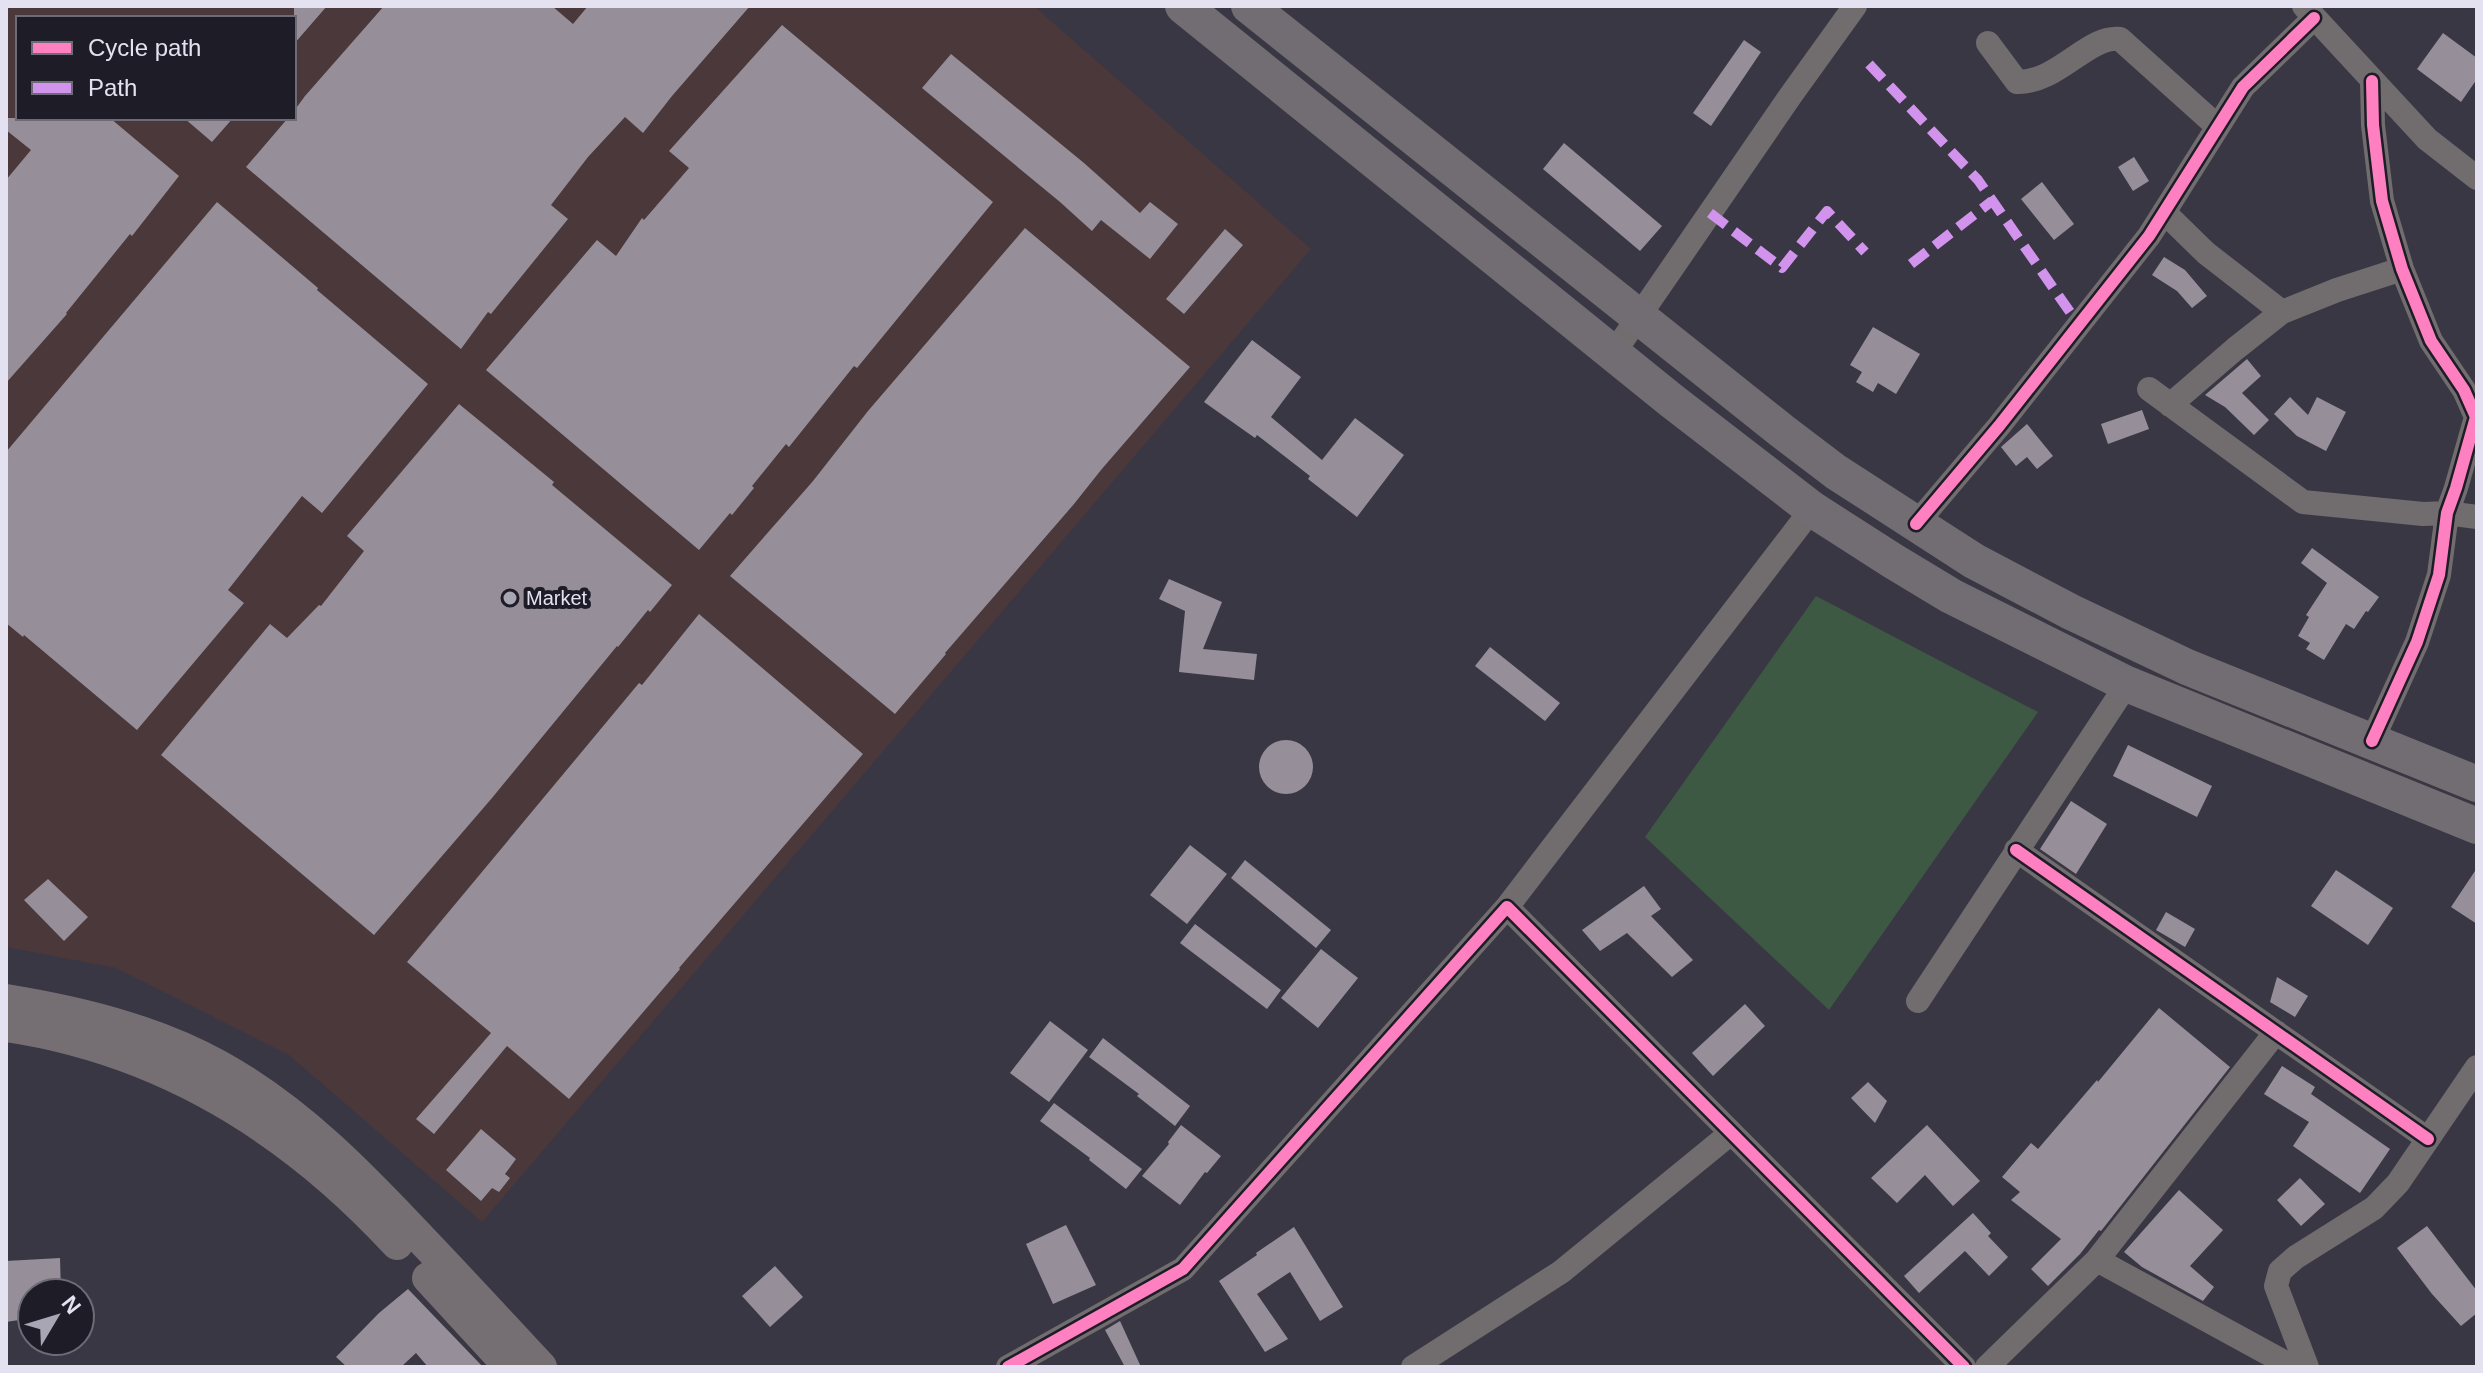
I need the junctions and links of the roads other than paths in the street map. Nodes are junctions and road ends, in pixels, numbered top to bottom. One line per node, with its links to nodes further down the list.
1 (1183, 6): 8 (main road)
2 (1249, 6): 7 (main road)
3 (1855, 6): 14 (street)
4 (2309, 12): 6 (street); 9 (street)
5 (1988, 43): 9 (street)
6 (2372, 81): 10 (street); 12 (street)
7 (1351, 89): 8 (main road); 14 (main road)
8 (1327, 123): 15 (main road)
9 (2218, 127): 11 (street)
10 (2477, 178)
11 (2164, 212): 13 (street); 21 (street)
12 (2402, 269): 13 (street); 19 (street)
13 (2282, 312): 17 (street)
14 (1638, 317): 15 (street); 21 (main road)
15 (1613, 354): 18 (main road)
16 (2149, 389): 17 (street)
17 (2170, 405): 19 (street)
18 (1812, 509): 22 (main road); 27 (street)
19 (2447, 513): 20 (street); 23 (street)
20 (2477, 517)
21 (1916, 524): 23 (main road)
22 (2127, 684): 25 (main road); 26 (street)
23 (2372, 741): 24 (main road)
24 (2477, 784)
25 (2477, 826)
26 (2016, 850): 29 (street); 31 (street)
27 (1507, 907): 33 (street); 38 (street)
28 (6, 1000): 37 (main road)
29 (1918, 1001)
30 (6, 1026): 36 (main road)
31 (2276, 1032): 34 (street); 35 (street)
32 (2477, 1067): 34 (street)
33 (1731, 1133): 39 (street); 40 (street)
34 (2428, 1139): 43 (street)
35 (2097, 1260): 41 (street); 42 (street)
36 (510, 1367)
37 (541, 1367)
38 (1008, 1367)
39 (1413, 1367)
40 (1964, 1367)
41 (1987, 1367)
42 (2293, 1367)
43 (2307, 1367)

